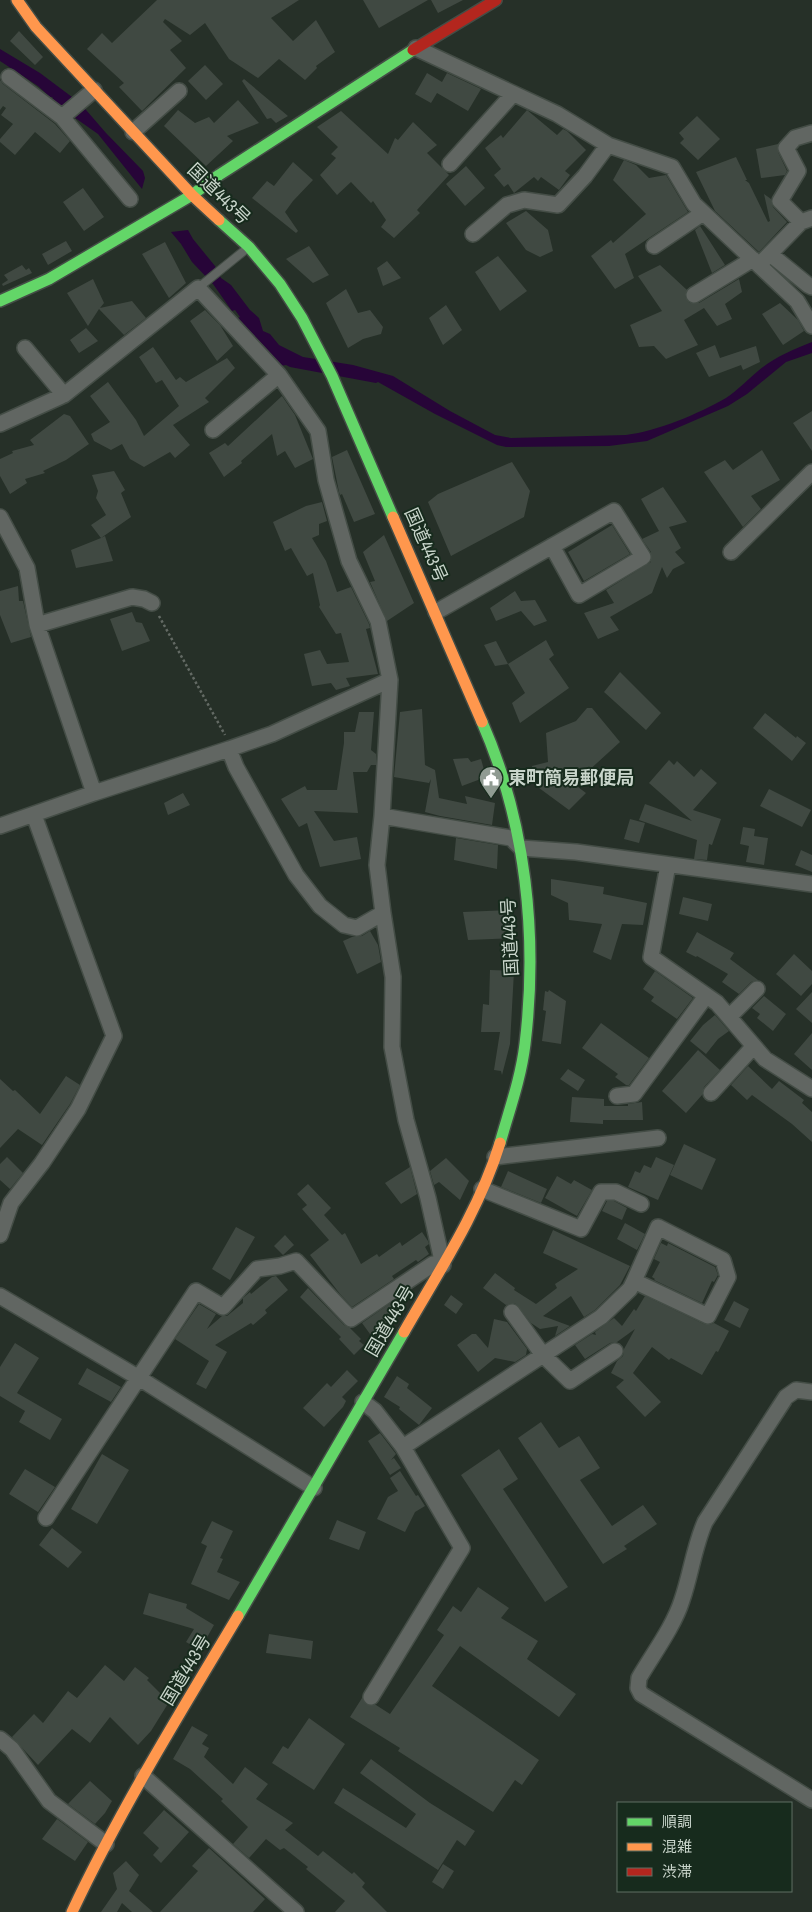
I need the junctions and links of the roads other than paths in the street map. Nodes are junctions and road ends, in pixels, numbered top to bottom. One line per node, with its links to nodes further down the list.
1 (17, 0): 5 (main road, 国道443号)
2 (496, 0): 3 (main road)
3 (416, 48): 7 (street); 13 (main road)
4 (9, 77): 8 (street)
5 (94, 90): 8 (street); 9 (main road, 国道443号)
6 (179, 91): 9 (street)
7 (513, 94): 11 (street); 12 (street)
8 (62, 117): 14 (street)
9 (133, 132): 13 (main road, 国道443号)
10 (812, 133): 16 (street)
11 (608, 145): 15 (street); 17 (street)
12 (450, 164)
13 (192, 195): 19 (main road, 国道443号); 25 (main road)
14 (130, 199)
15 (703, 213): 18 (street); 21 (street)
16 (807, 220): 20 (street)
17 (473, 234)
18 (654, 246)
19 (250, 247): 23 (lane); 37 (main road, 国道443号)
20 (770, 254): 21 (street); 22 (street)
21 (756, 262): 24 (street); 26 (street)
22 (812, 287)
23 (198, 288): 28 (street); 29 (street)
24 (694, 296)
25 (0, 301)
26 (811, 322)
27 (25, 348): 29 (street)
28 (279, 375): 31 (street); 39 (street)
29 (64, 395): 30 (street)
30 (0, 424)
31 (212, 430)
32 (812, 472): 35 (street)
33 (0, 517): 38 (street)
34 (552, 546): 34 (street); 37 (street)
35 (731, 552)
36 (152, 603): 38 (street)
37 (436, 612): 45 (main road, 国道443号)
38 (37, 625): 41 (street)
39 (390, 680): 40 (street); 43 (street)
40 (229, 749): 41 (street); 48 (street)
41 (94, 793): 42 (street)
42 (34, 815): 44 (street); 60 (street)
43 (382, 816): 45 (street); 48 (street)
44 (0, 826)
45 (520, 848): 46 (street); 57 (main road, 国道443号)
46 (668, 865): 47 (street); 50 (street)
47 (812, 884)
48 (383, 913): 61 (street)
49 (757, 989): 51 (street)
50 (706, 996): 51 (street); 55 (street)
51 (729, 1017): 52 (street)
52 (754, 1046): 53 (street); 54 (street)
53 (809, 1084)
54 (711, 1093)
55 (617, 1096)
56 (658, 1138): 57 (street)
57 (495, 1157): 58 (main road, 国道443号)
58 (482, 1190): 59 (street); 61 (main road, 国道443号)
59 (641, 1204)
60 (0, 1235)
61 (443, 1265): 67 (street); 69 (main road, 国道443号)
62 (634, 1281): 62 (street); 66 (street)
63 (0, 1296): 67 (street)
64 (512, 1312): 66 (street)
65 (615, 1351): 66 (street)
66 (543, 1355): 70 (street)
67 (139, 1378): 71 (street); 72 (street)
68 (812, 1392): 76 (street)
69 (363, 1402): 70 (street); 71 (main road, 国道443号)
70 (403, 1447): 73 (street)
71 (314, 1488): 75 (main road, 国道443号)
72 (46, 1518)
73 (371, 1697)
74 (0, 1739): 77 (street)
75 (144, 1776): 77 (main road, 国道443号); 79 (street)
76 (812, 1800)
77 (106, 1844): 78 (main road, 国道443号)
78 (72, 1912)
79 (296, 1912)

